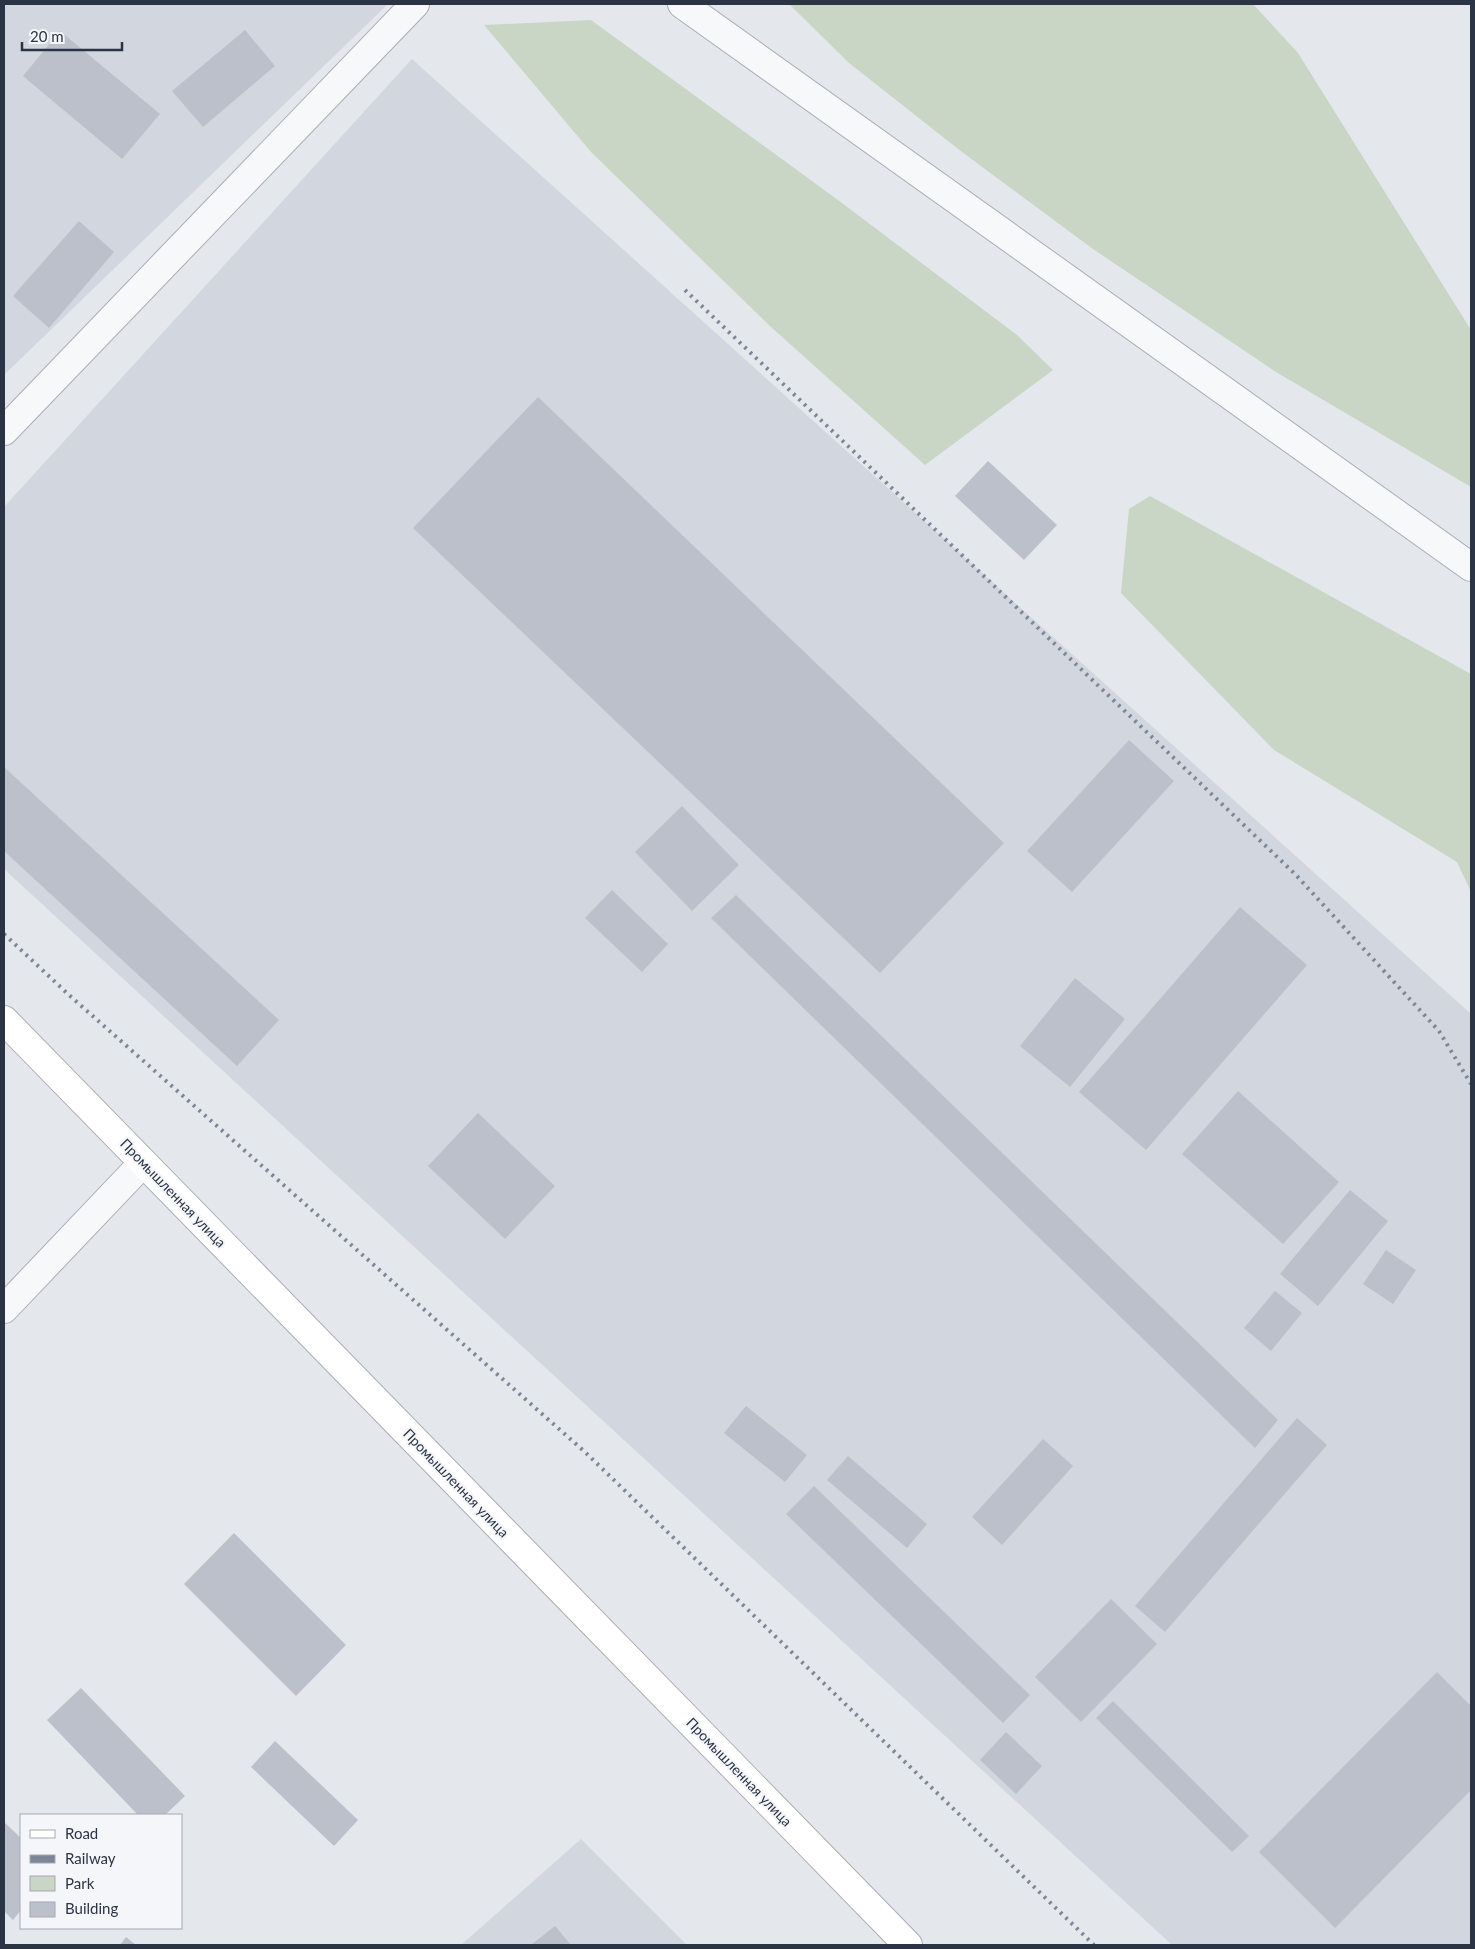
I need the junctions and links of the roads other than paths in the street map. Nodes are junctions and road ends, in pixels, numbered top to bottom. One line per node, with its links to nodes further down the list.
1 (415, 4): 3 (street)
2 (682, 4): 4 (street)
3 (4, 431)
4 (1471, 567)
5 (4, 1020): 6 (main road, Промышленная улица)
6 (143, 1163): 7 (street); 8 (main road, Промышленная улица)
7 (4, 1310)
8 (908, 1945)

